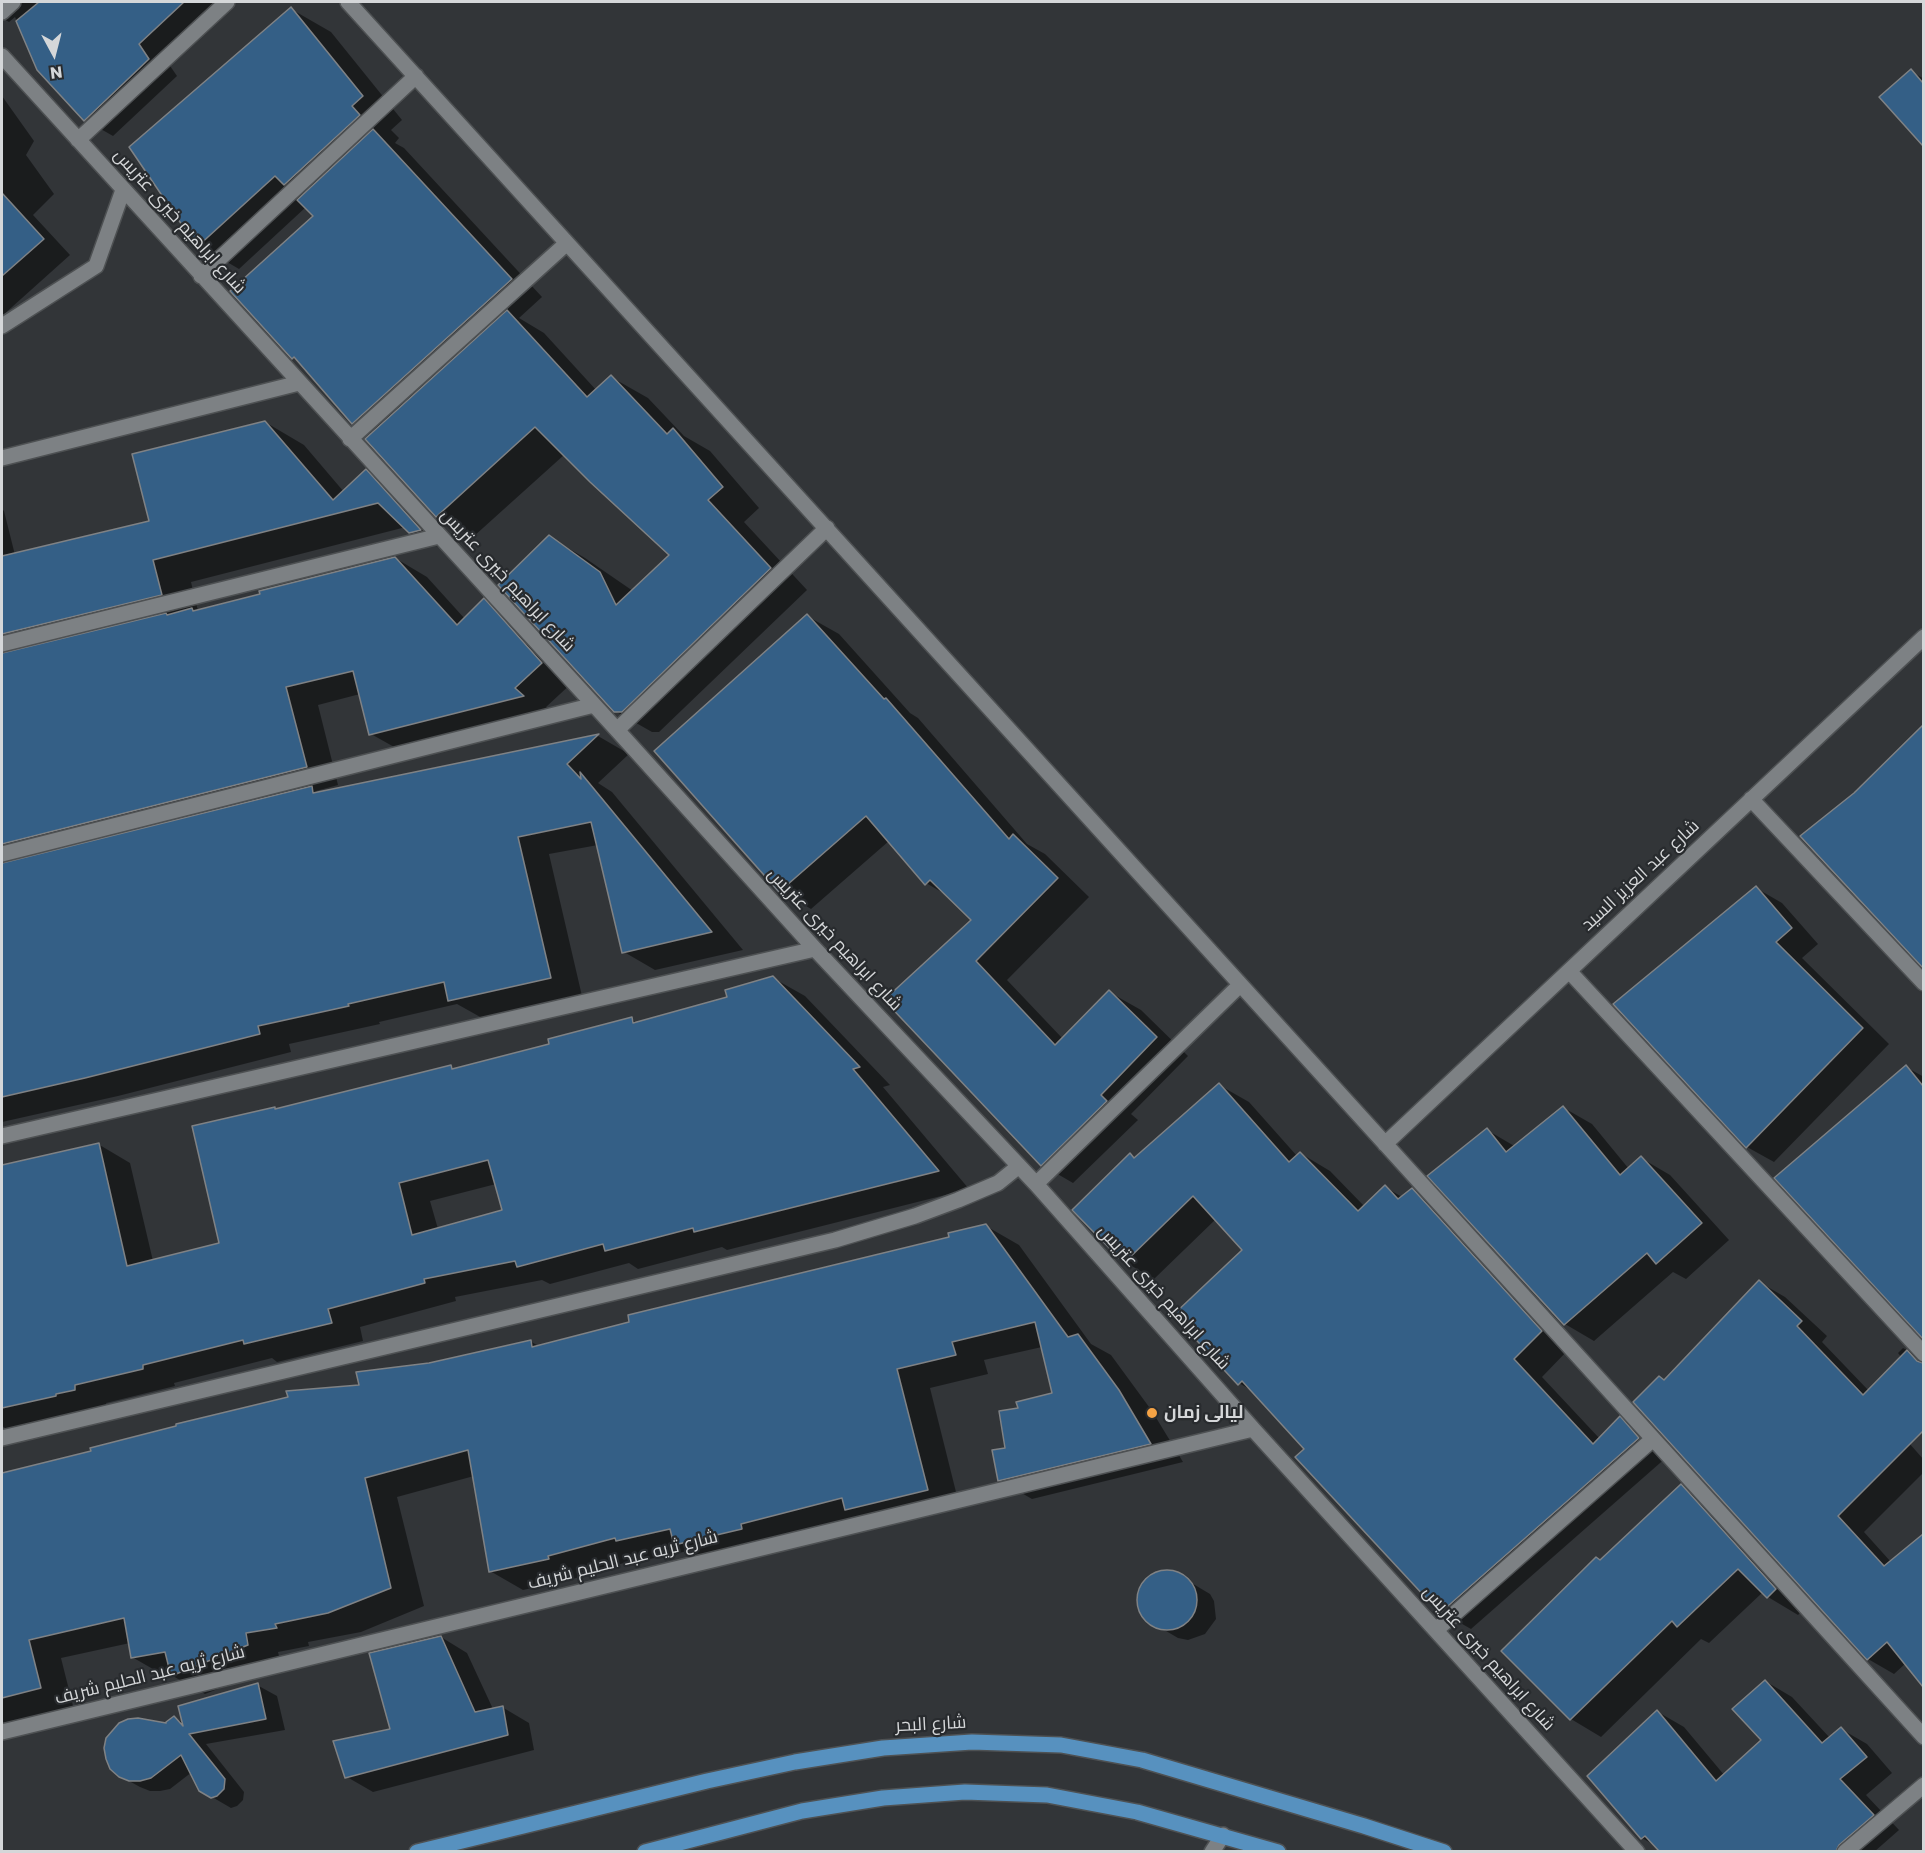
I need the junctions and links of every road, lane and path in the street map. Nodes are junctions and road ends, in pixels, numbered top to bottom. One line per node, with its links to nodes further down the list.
1 (13, 2): 4 (street)
2 (227, 2): 7 (street)
3 (348, 2): 6 (street)
4 (2, 12)
5 (2, 56): 7 (street, شارع ابراهيم خيرى عتريس)
6 (416, 76): 9 (street); 10 (street)
7 (78, 140): 8 (street, شارع ابراهيم خيرى عتريس)
8 (123, 190): 10 (street, شارع ابراهيم خيرى عتريس); 11 (street)
9 (567, 243): 13 (street); 15 (street)
10 (201, 276): 12 (street, شارع ابراهيم خيرى عتريس)
11 (2, 326)
12 (299, 383): 13 (street, شارع ابراهيم خيرى عتريس); 14 (street)
13 (350, 439): 16 (street, شارع ابراهيم خيرى عتريس)
14 (2, 458)
15 (827, 528): 20 (street); 26 (street)
16 (439, 536): 18 (street); 19 (street, شارع ابراهيم خيرى عتريس)
17 (1923, 636): 21 (street, شارع عبد العزيز السيد)
18 (2, 644)
19 (594, 705): 20 (street, شارع ابراهيم خيرى عتريس); 22 (street)
20 (617, 730): 23 (street, شارع ابراهيم خيرى عتريس)
21 (1751, 799): 24 (street, شارع عبد العزيز السيد); 25 (street)
22 (2, 854)
23 (814, 950): 27 (street); 29 (street, شارع ابراهيم خيرى عتريس)
24 (1569, 971): 28 (street, شارع عبد العزيز السيد); 31 (street)
25 (1923, 983)
26 (1240, 985): 28 (street); 30 (street)
27 (2, 1136)
28 (1385, 1144): 34 (street)
29 (1019, 1166): 30 (street, شارع ابراهيم خيرى عتريس); 33 (street)
30 (1036, 1184): 32 (street, شارع ابراهيم خيرى عتريس)
31 (1923, 1354)
32 (1253, 1429): 35 (street, شارع ابراهيم خيرى عتريس); 36 (street, شارع ثريه عبد الحليم شريف)
33 (2, 1438)
34 (1653, 1439): 35 (street); 37 (street)
35 (1436, 1630): 45 (street, شارع ابراهيم خيرى عتريس)
36 (2, 1732)
37 (1923, 1737)
38 (1923, 1785): 46 (street)
39 (1223, 1835): 41 (main road); 42 (street); 43 (main road)
40 (417, 1851): 44 (main road, شارع البحر)
41 (645, 1851)
42 (1212, 1851)
43 (1278, 1851)
44 (1444, 1851)
45 (1637, 1851)
46 (1845, 1851)

